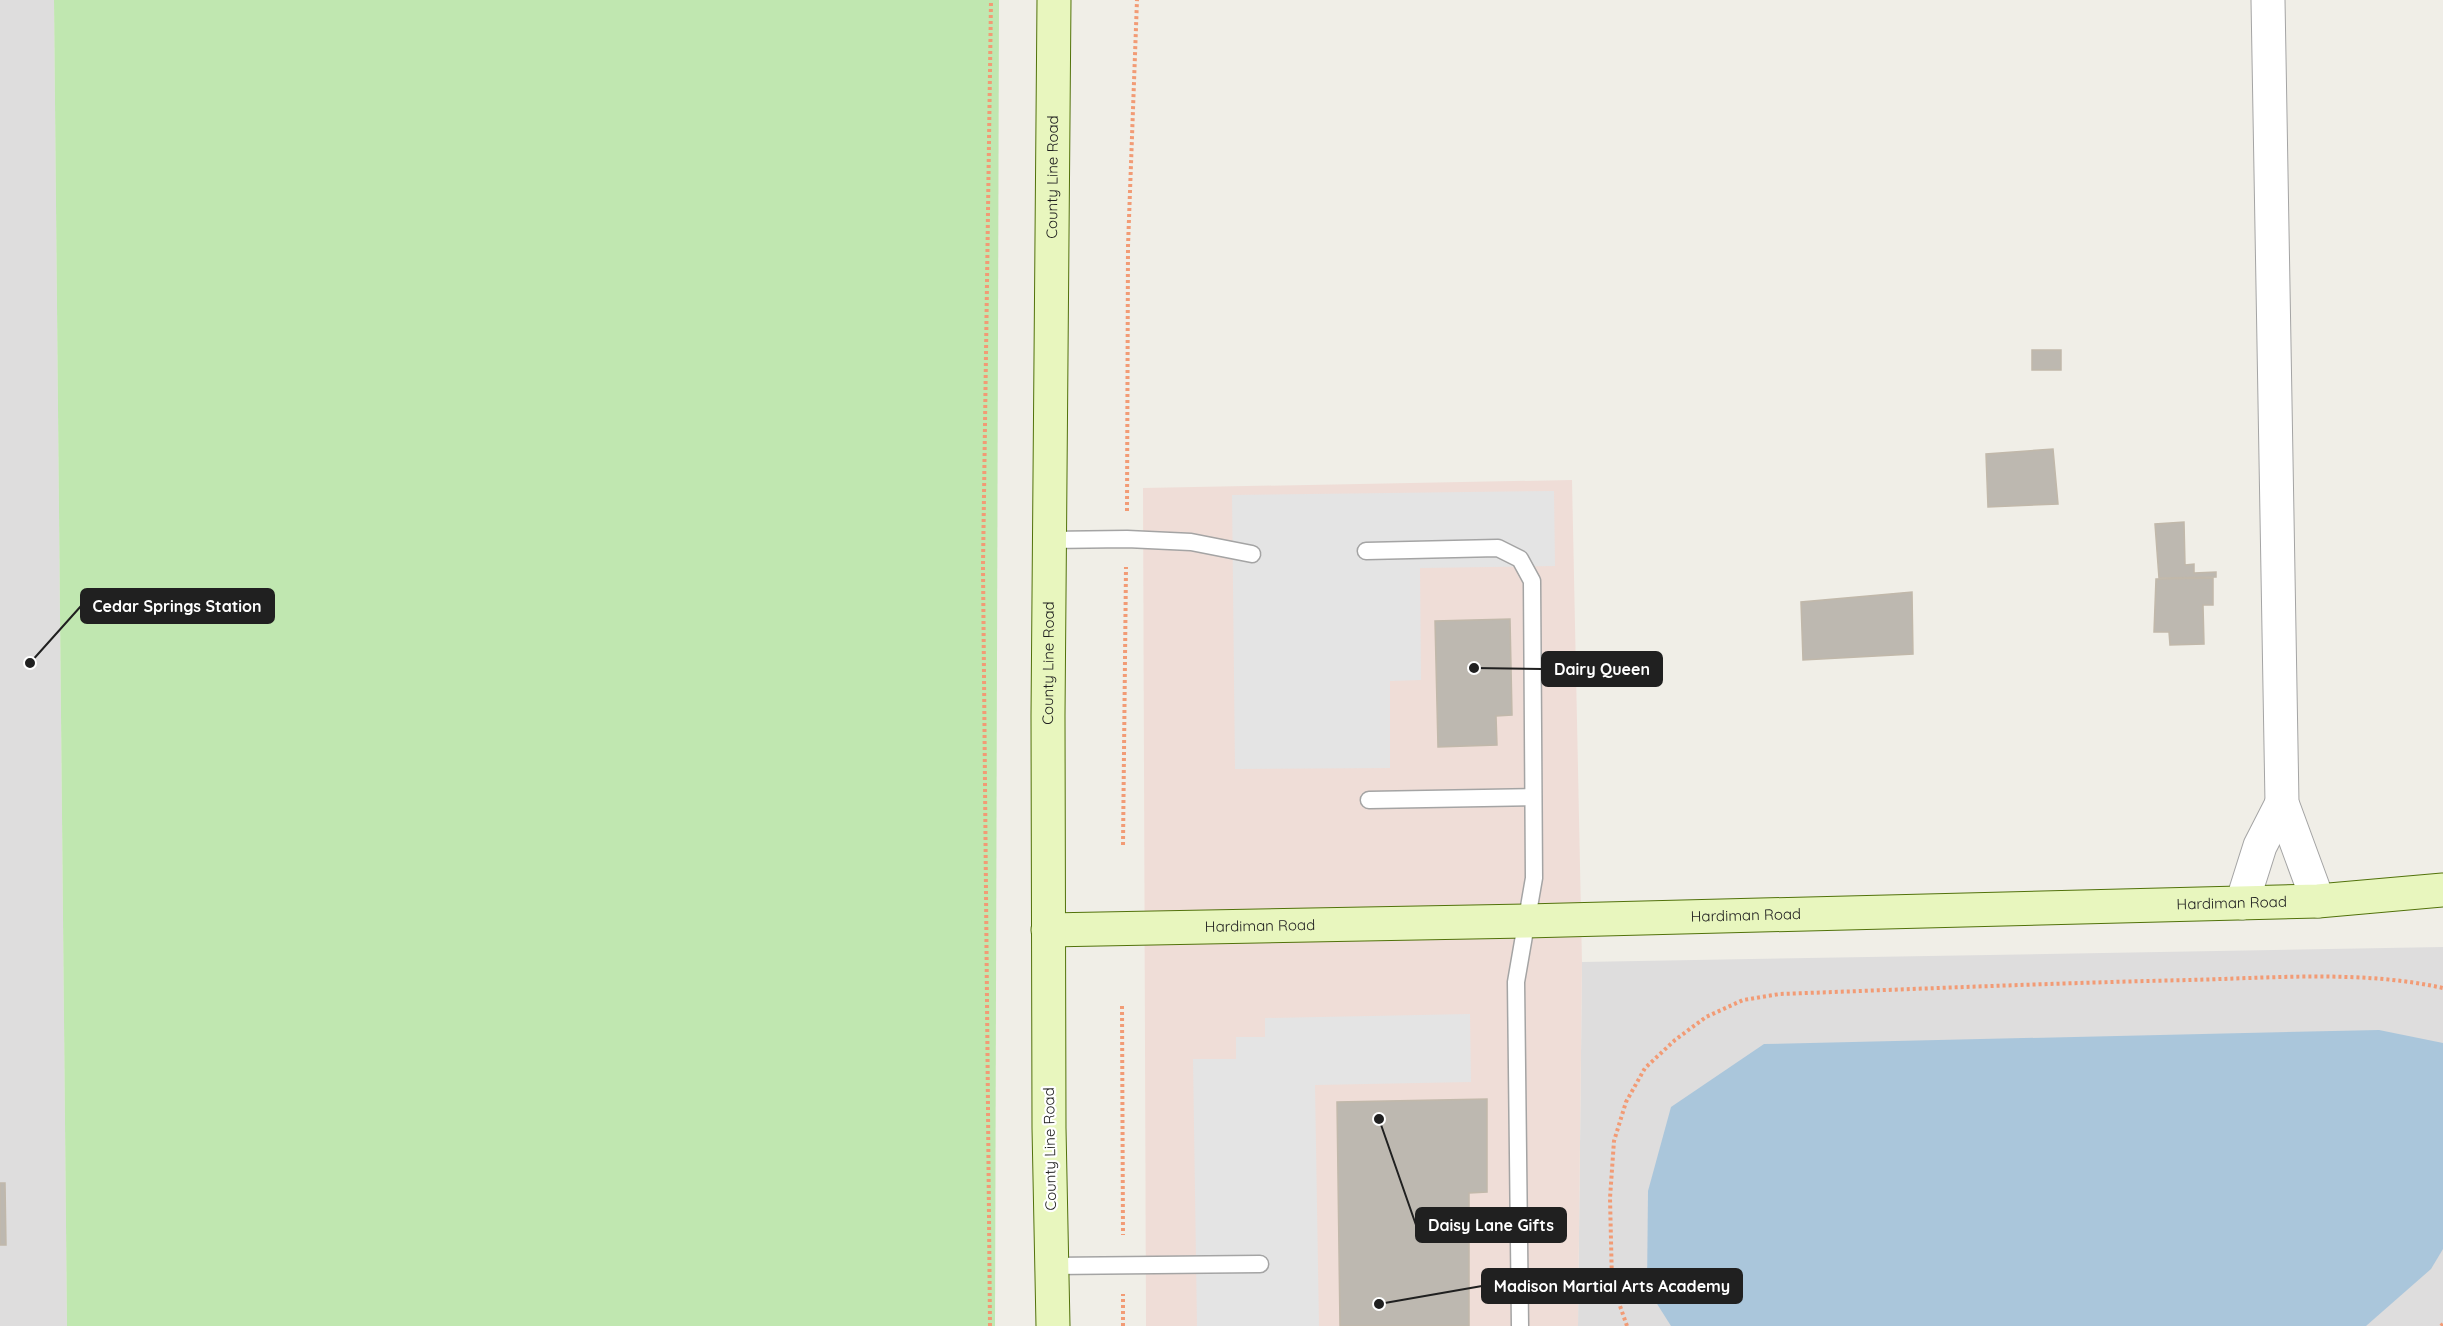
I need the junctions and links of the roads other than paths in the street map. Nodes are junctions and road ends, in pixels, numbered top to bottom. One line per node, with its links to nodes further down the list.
1 (1054, 0): 3 (street, County Line Road)
2 (2268, 0): 8 (street)
3 (1049, 540): 5 (lane); 13 (street, County Line Road)
4 (1366, 551): 6 (lane)
5 (1252, 554)
6 (1533, 797): 7 (lane); 12 (lane)
7 (1369, 800)
8 (2282, 803): 10 (street); 11 (street)
9 (2443, 890): 10 (street, Hardiman Road)
10 (2318, 901): 11 (street, Hardiman Road)
11 (2242, 903): 12 (street, Hardiman Road)
12 (1526, 921): 13 (street, Hardiman Road); 17 (lane)
13 (1048, 930): 15 (street, County Line Road)
14 (1260, 1264): 15 (lane)
15 (1052, 1266): 16 (street, County Line Road)
16 (1053, 1326)
17 (1520, 1326)

